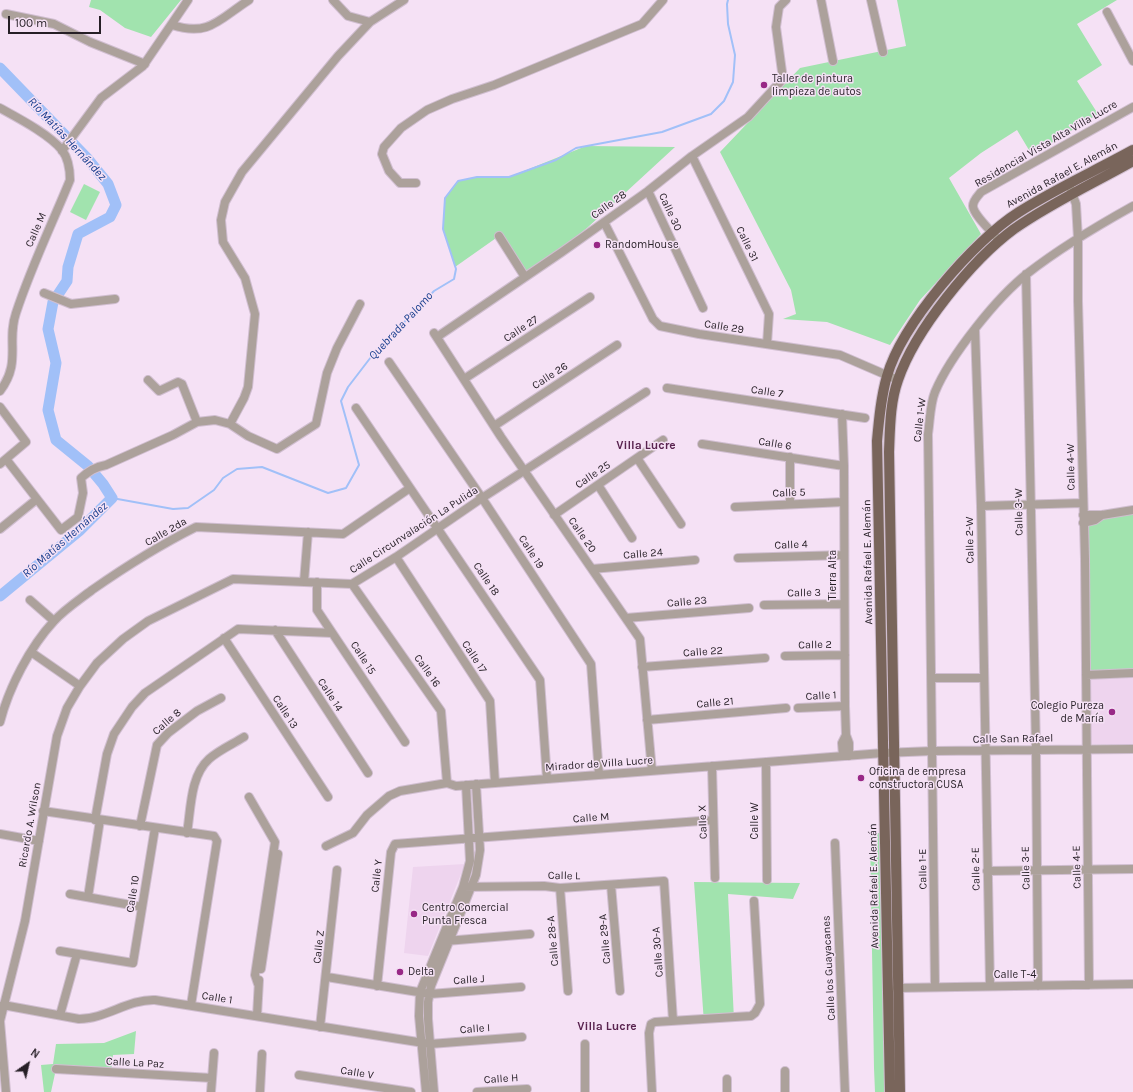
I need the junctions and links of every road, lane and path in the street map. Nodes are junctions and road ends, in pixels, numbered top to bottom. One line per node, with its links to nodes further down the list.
1 (188, 0): 12 (street)
2 (249, 0): 12 (street)
3 (333, 0): 11 (street)
4 (404, 0): 11 (street)
5 (663, 0): 23 (street)
6 (786, 0): 21 (street, Calle 28)
7 (821, 0): 14 (street)
8 (871, 0): 13 (street)
9 (1107, 12): 15 (street)
10 (6, 14): 16 (street)
11 (370, 22): 57 (street)
12 (172, 25): 16 (street)
13 (883, 52)
14 (834, 61)
15 (1133, 61)
16 (145, 64): 19 (street)
17 (1133, 107): 29 (street, Residencial Vista Alta Villa Lucre)
18 (0, 108): 19 (street, Calle M)
19 (64, 148): 50 (street, Calle M)
20 (1133, 150): 24 (main road, Avenida Rafael E. Alemán)
21 (692, 156): 25 (street, Calle 28); 42 (street, Calle 31)
22 (1133, 161): 26 (main road, Avenida Rafael E. Alemán)
23 (416, 183)
24 (1069, 185): 26 (street, Calle 4-W); 29 (main road, Avenida Rafael E. Alemán)
25 (648, 191): 28 (street, Calle 28); 39 (street, Calle 30)
26 (1073, 195): 31 (street, Calle 4-W); 32 (main road, Avenida Rafael E. Alemán)
27 (1133, 206): 31 (street, Calle 1-W)
28 (604, 222): 34 (street, Calle 28); 42 (street, Calle 29)
29 (992, 233): 32 (street, Residencial Vista Alta Villa Lucre); 45 (main road, Avenida Rafael E. Alemán)
30 (499, 236): 34 (street)
31 (1078, 239): 33 (street, Calle 1-W); 71 (street, Calle 4-W)
32 (999, 241): 48 (main road, Avenida Rafael E. Alemán)
33 (1026, 274): 40 (street, Calle 1-W); 73 (street, Calle 3-W)
34 (525, 277): 41 (street, Calle 28)
35 (44, 293): 37 (street)
36 (590, 297): 46 (street, Calle 27)
37 (115, 299)
38 (360, 304): 57 (street)
39 (703, 308)
40 (975, 329): 74 (street, Calle 2-W); 109 (street, Calle 1-W)
41 (435, 334): 46 (street, Calle 20)
42 (767, 344): 45 (street, Calle 29)
43 (617, 345): 58 (street, Calle 26)
44 (389, 362): 68 (street, Calle 19)
45 (888, 374): 48 (street, Calle 29); 125 (main road, Avenida Rafael E. Alemán)
46 (464, 379): 58 (street, Calle 20)
47 (148, 380): 56 (street)
48 (898, 380): 125 (main road, Avenida Rafael E. Alemán)
49 (667, 388): 54 (street, Calle 7)
50 (0, 391)
51 (646, 392): 65 (street, Calle Circunvalación La Pulida)
52 (0, 407): 63 (street)
53 (356, 408): 67 (street, Calle 18)
54 (842, 414): 55 (street, Calle 7); 64 (street, Tierra Alta)
55 (865, 418)
56 (197, 422): 57 (street); 69 (street)
57 (230, 424)
58 (494, 426): 65 (street, Calle 20)
59 (664, 440): 62 (street, Calle 25)
60 (702, 444): 61 (street, Calle 6)
61 (790, 457): 64 (street, Calle 6); 72 (street)
62 (638, 458): 66 (street, Calle 25); 79 (street)
63 (3, 462): 69 (street)
64 (844, 466): 70 (street, Tierra Alta)
65 (524, 470): 68 (street, Calle Circunvalación La Pulida); 77 (street, Calle 20)
66 (598, 485): 77 (street, Calle 25); 83 (street)
67 (410, 488): 80 (street, Calle 18); 82 (street, Calle 2da)
68 (482, 498): 80 (street, Calle Circunvalación La Pulida); 131 (street, Calle 19)
69 (37, 499): 81 (street)
70 (844, 502): 72 (street, Calle 5); 84 (street, Tierra Alta)
71 (1083, 503): 73 (street); 78 (street, Calle 4-W)
72 (790, 504): 75 (street, Calle 5)
73 (1030, 504): 74 (street); 122 (street, Calle 3-W)
74 (980, 506): 110 (street, Calle 2-W)
75 (735, 507)
76 (1133, 510): 78 (street)
77 (554, 515): 88 (street, Calle 20)
78 (1083, 519): 108 (street, Calle 4-W)
79 (681, 524)
80 (439, 528): 85 (street, Calle Circunvalación La Pulida); 132 (street, Calle 18)
81 (0, 529)
82 (308, 532): 89 (street); 98 (street, Calle 2da)
83 (632, 538)
84 (844, 555): 86 (street, Calle 4); 93 (street, Tierra Alta)
85 (396, 557): 91 (street, Calle Circunvalación La Pulida); 134 (street, Calle 17)
86 (738, 558)
87 (695, 560): 88 (street, Calle 24)
88 (592, 569): 97 (street, Calle 20)
89 (304, 582): 90 (street, Calle Circunvalación La Pulida); 96 (street, Calle Circunvalación La Pulida)
90 (317, 582): 91 (street, Calle Circunvalación La Pulida); 100 (street, Calle 15)
91 (352, 584): 133 (street, Calle 16)
92 (30, 600): 98 (street)
93 (844, 604): 94 (street, Calle 3); 103 (street, Tierra Alta)
94 (764, 605)
95 (749, 608): 97 (street, Calle 23)
96 (172, 609): 111 (street, Ricardo A. Wilson)
97 (626, 618): 106 (street, Calle 20)
98 (54, 621): 102 (street, Calle 2da)
99 (274, 630): 100 (street); 101 (street); 130 (street, Calle 14)
100 (332, 633): 119 (street, Calle 15)
101 (224, 638): 138 (street, Calle 13); 140 (street)
102 (32, 652): 111 (street); 117 (street, Calle 2da)
103 (845, 655): 104 (street, Calle 2); 113 (street, Tierra Alta)
104 (785, 656)
105 (765, 658): 106 (street, Calle 22)
106 (642, 667): 116 (street, Calle 20)
107 (1133, 673): 108 (street)
108 (1086, 675): 120 (street, Calle 4-W)
109 (932, 678): 110 (street); 123 (street, Calle 1-W)
110 (983, 678): 124 (street, Calle 2-W)
111 (80, 686): 139 (street, Ricardo A. Wilson)
112 (221, 698): 142 (street, Calle 8)
113 (845, 706): 115 (street, Calle 1); 126 (street, Tierra Alta)
114 (786, 708): 116 (street, Calle 21)
115 (798, 708)
116 (647, 720): 129 (street, Calle 20)
117 (0, 722)
118 (244, 737): 144 (street)
119 (405, 742)
120 (1086, 749): 121 (street, Calle San Rafael); 122 (street, Calle San Rafael); 155 (street, Calle 4-E)
121 (1133, 749)
122 (1036, 750): 124 (street, Calle San Rafael); 154 (street, Calle 3-E)
123 (933, 751): 124 (street, Calle San Rafael); 125 (street, Calle San Rafael); 180 (street, Calle 1-E)
124 (985, 751): 156 (street, Calle 2-E)
125 (888, 753): 126 (street, Mirador de Villa Lucre); 181 (main road, Avenida Rafael E. Alemán); 216 (main road, Avenida Rafael E. Alemán)
126 (846, 756): 127 (street, Mirador de Villa Lucre)
127 (766, 762): 128 (street, Mirador de Villa Lucre); 158 (street, Calle W)
128 (712, 766): 129 (street, Mirador de Villa Lucre); 141 (street, Calle X)
129 (652, 771): 131 (street, Mirador de Villa Lucre)
130 (368, 773)
131 (599, 775): 132 (street, Mirador de Villa Lucre)
132 (546, 779): 134 (street, Mirador de Villa Lucre)
133 (447, 783): 136 (street, Mirador de Villa Lucre); 150 (street, Mirador de Villa Lucre)
134 (495, 783): 135 (street, Mirador de Villa Lucre)
135 (476, 784): 136 (street, Mirador de Villa Lucre); 147 (street)
136 (466, 785): 146 (street)
137 (249, 797): 189 (street)
138 (328, 797)
139 (43, 812): 140 (street); 148 (street, Ricardo A. Wilson)
140 (98, 820): 142 (street); 165 (street)
141 (714, 820): 147 (street, Calle M); 157 (street, Calle X)
142 (140, 826): 143 (street)
143 (155, 828): 144 (street); 167 (street, Calle 10)
144 (187, 833): 187 (street)
145 (0, 834): 148 (street)
146 (470, 837): 147 (street, Calle M); 151 (street); 176 (street, Calle Y)
147 (479, 837): 151 (street)
148 (39, 841): 186 (street, Ricardo A. Wilson)
149 (835, 842): 215 (street, Calle los Guayacanes)
150 (326, 846)
151 (474, 861): 161 (street); 162 (street)
152 (1133, 869): 155 (street)
153 (337, 870): 173 (street, Calle Z)
154 (1037, 870): 155 (street); 156 (street); 178 (street, Calle 3-E)
155 (1089, 870): 175 (street, Calle 4-E)
156 (987, 871): 177 (street, Calle 2-E)
157 (715, 878)
158 (767, 880)
159 (664, 881): 160 (street, Calle L); 190 (street, Calle 30-A)
160 (611, 885): 163 (street, Calle L); 183 (street, Calle 29-A)
161 (463, 887): 162 (street, Calle L); 170 (street)
162 (471, 888): 163 (street, Calle L); 169 (street)
163 (560, 888): 182 (street, Calle 28-A)
164 (70, 894): 165 (street)
165 (88, 897): 167 (street)
166 (754, 901): 190 (street)
167 (142, 907): 172 (street, Calle 10)
168 (530, 934): 169 (street)
169 (449, 941): 170 (street); 185 (street)
170 (439, 942): 184 (street)
171 (60, 951): 172 (street)
172 (77, 954): 188 (street)
173 (327, 977): 176 (street, Calle J); 191 (street, Calle Z)
174 (1133, 984): 175 (street, Calle T-4)
175 (1089, 985): 178 (street, Calle T-4)
176 (377, 986): 184 (street, Calle J)
177 (990, 986): 178 (street, Calle T-4); 180 (street, Calle T-4)
178 (1038, 986)
179 (520, 987): 185 (street, Calle J)
180 (935, 987): 181 (street, Calle T-4)
181 (897, 988): 217 (main road, Avenida Rafael E. Alemán)
182 (568, 991)
183 (620, 991)
184 (420, 992): 185 (street, Calle J); 193 (street)
185 (430, 994): 194 (street)
186 (3, 1005): 188 (street, Calle 1); 204 (street, Ricardo A. Wilson)
187 (191, 1005): 188 (street, Calle 1); 189 (street, Calle 1)
188 (60, 1015)
189 (257, 1016): 191 (street, Calle 1)
190 (673, 1021): 212 (street)
191 (320, 1027): 193 (street, Calle 1)
192 (522, 1037): 194 (street, Calle I)
193 (421, 1042): 194 (street, Calle 1); 208 (street)
194 (430, 1044): 209 (street)
195 (585, 1044): 211 (street)
196 (214, 1053): 201 (street)
197 (262, 1054): 206 (street)
198 (56, 1069): 201 (street, Calle La Paz)
199 (785, 1071): 214 (street)
200 (299, 1075): 207 (street, Calle V)
201 (212, 1078): 205 (street)
202 (727, 1079): 213 (street)
203 (527, 1089): 210 (street, Calle H)
204 (6, 1092)
205 (211, 1092)
206 (260, 1092)
207 (412, 1092)
208 (426, 1092)
209 (434, 1092)
210 (477, 1092)
211 (585, 1092)
212 (652, 1092)
213 (727, 1092)
214 (785, 1092)
215 (845, 1092)
216 (890, 1092)
217 (900, 1092)

